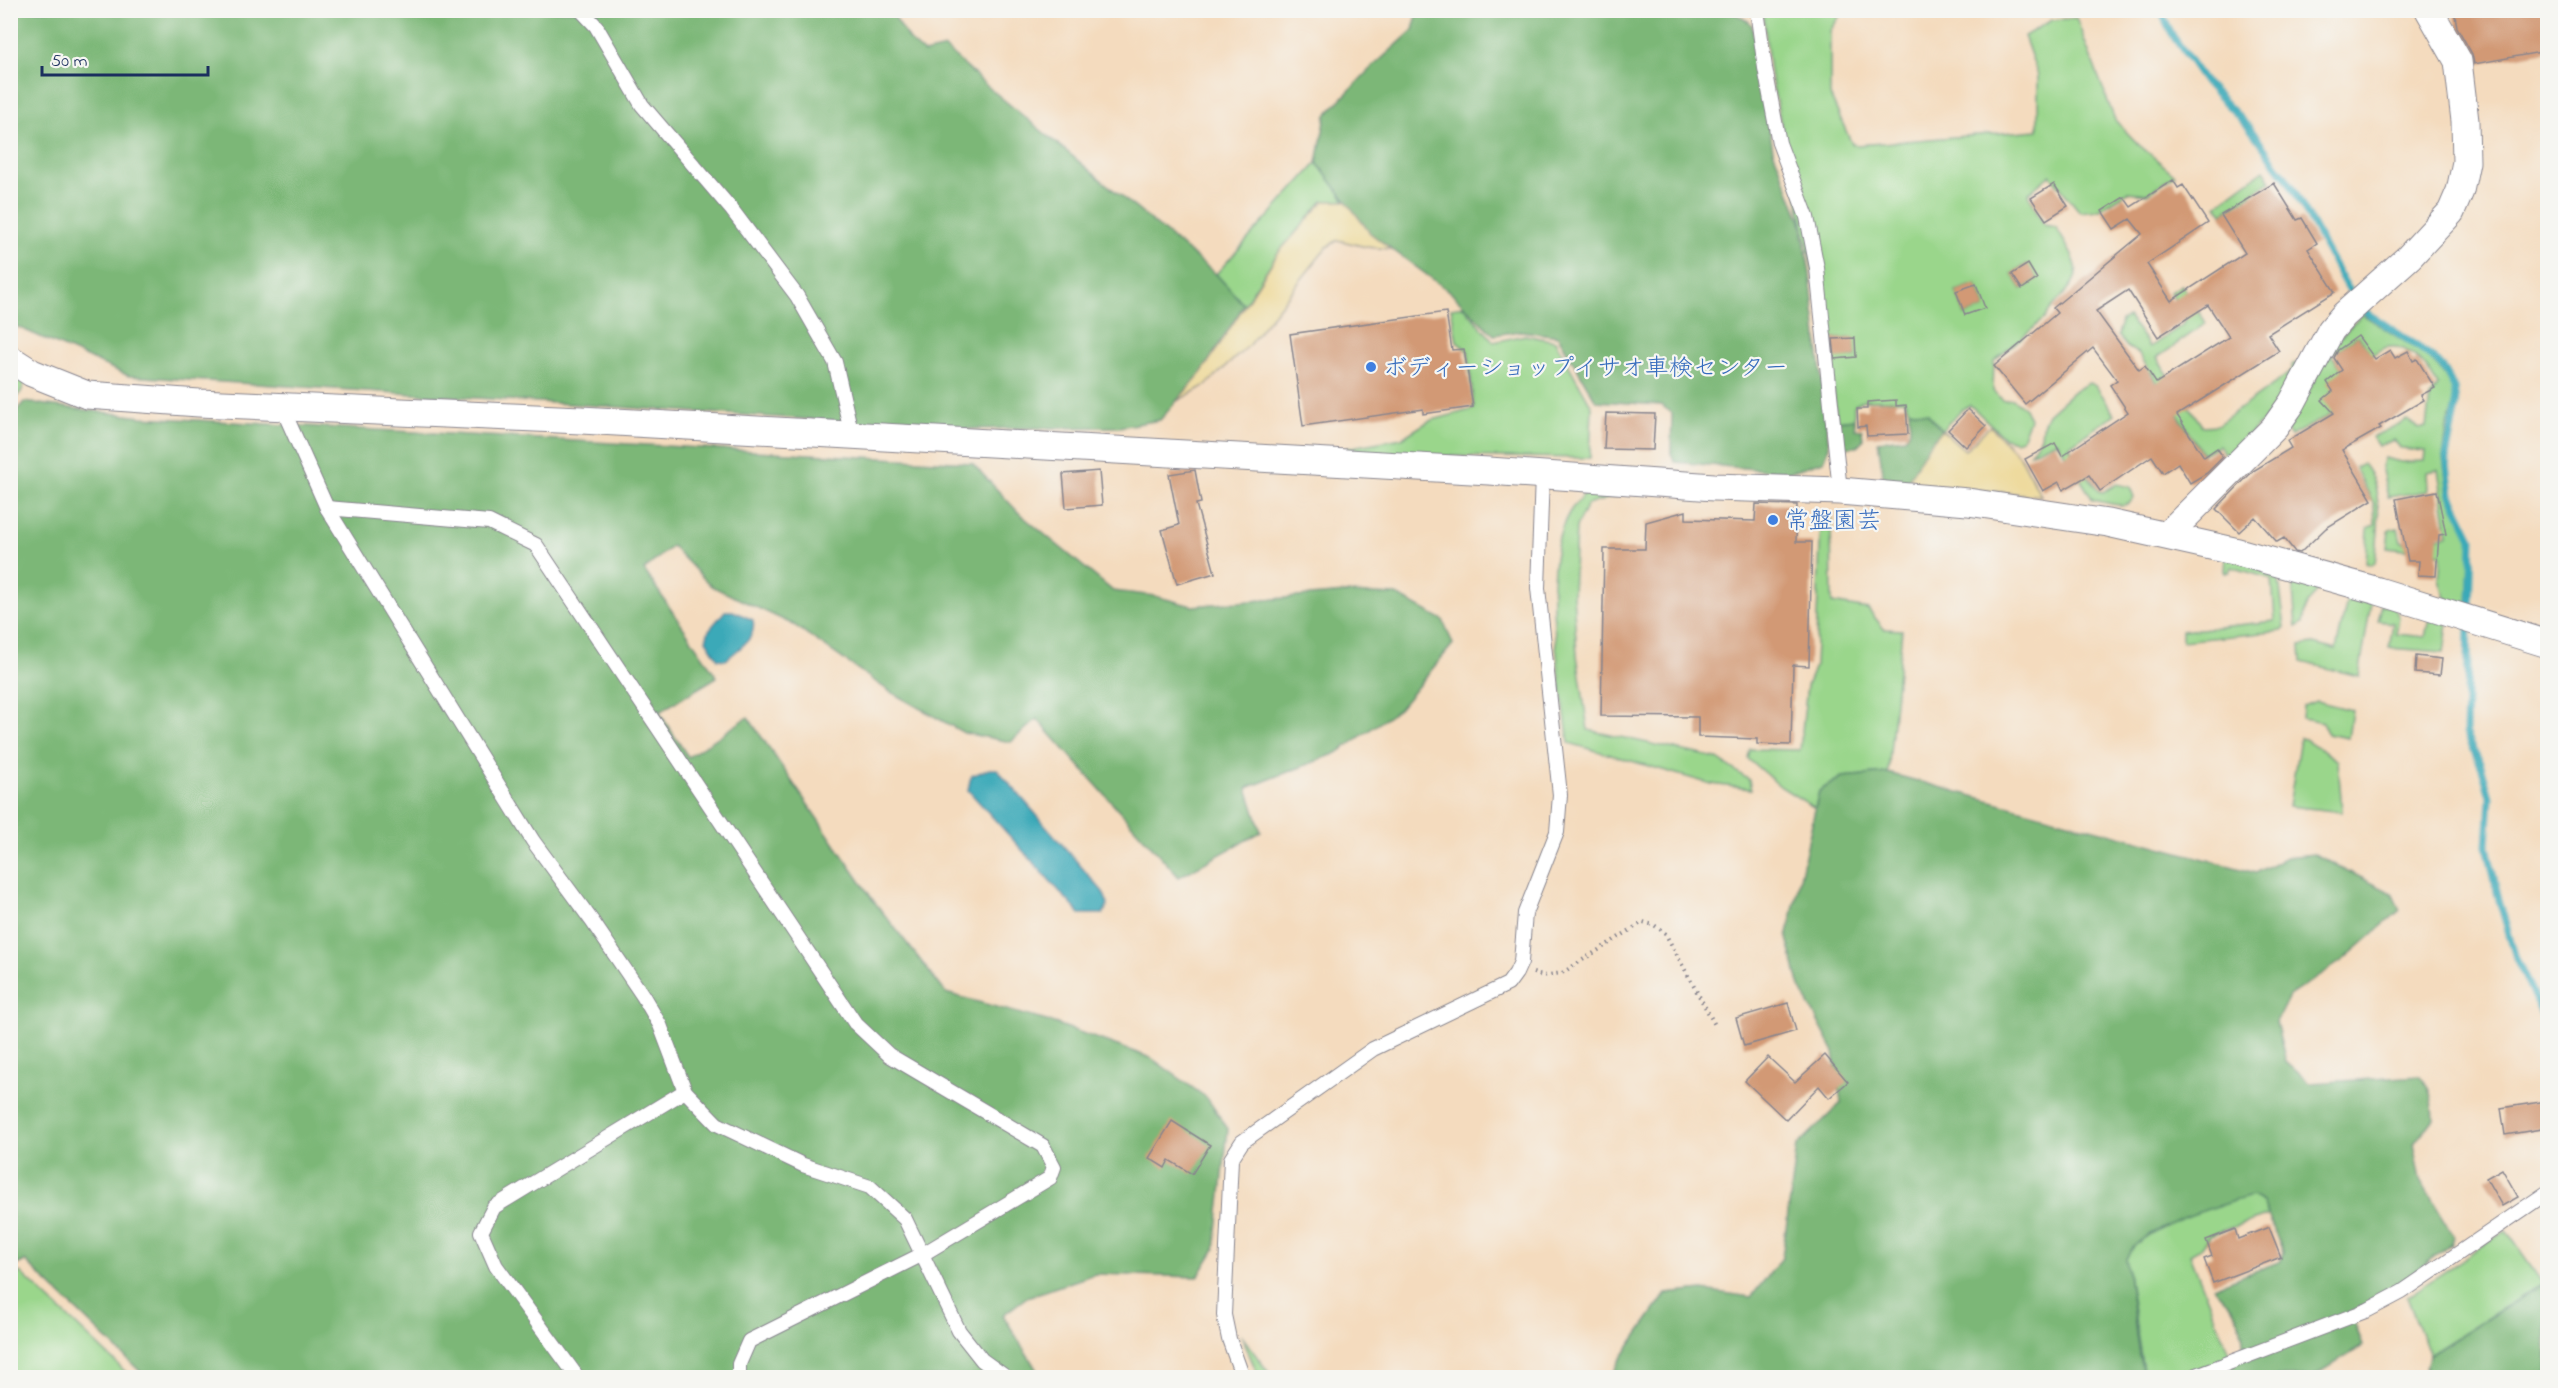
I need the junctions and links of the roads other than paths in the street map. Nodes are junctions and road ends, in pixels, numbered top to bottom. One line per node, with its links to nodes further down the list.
1 (581, 10): 6 (lane)
2 (1757, 10): 8 (lane)
3 (2428, 10): 10 (street)
4 (10, 360): 5 (street)
5 (280, 405): 6 (street); 9 (lane)
6 (852, 436): 7 (street)
7 (1542, 475): 8 (street); 18 (lane)
8 (1840, 491): 10 (street)
9 (327, 508): 12 (lane); 14 (lane)
10 (2167, 535): 11 (street)
11 (2547, 644)
12 (685, 1091): 14 (lane); 15 (lane)
13 (2547, 1192): 19 (lane)
14 (923, 1254): 16 (lane); 17 (lane)
15 (578, 1377)
16 (739, 1377)
17 (1007, 1377)
18 (1243, 1377)
19 (2189, 1377)

